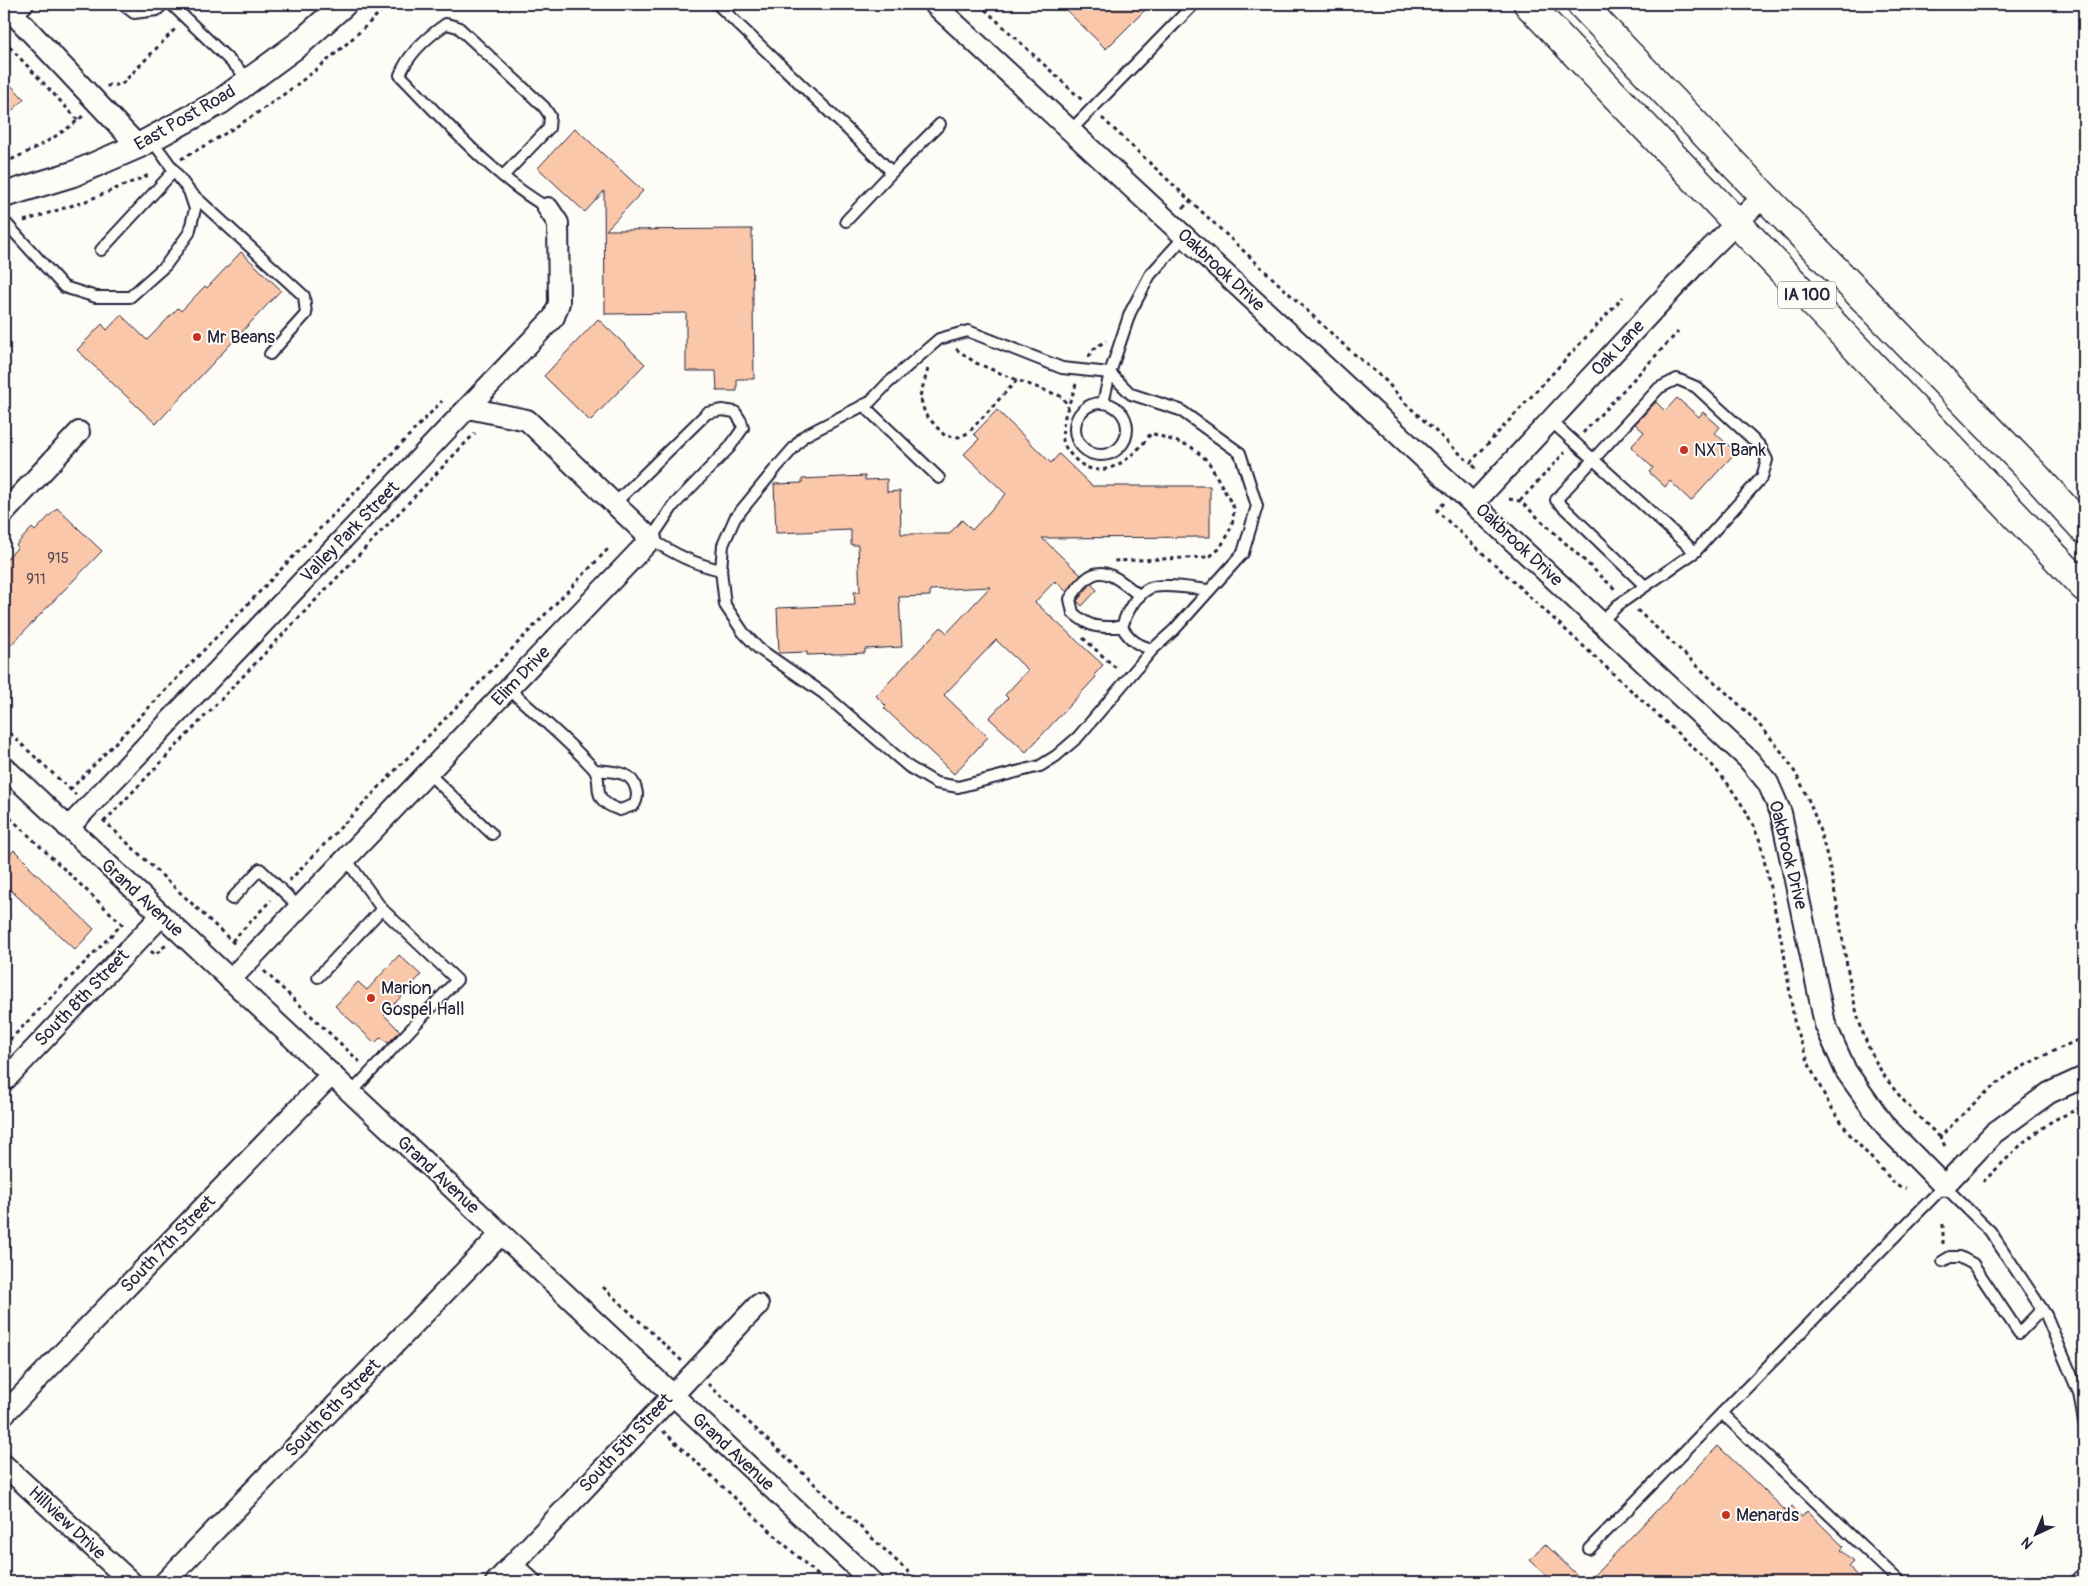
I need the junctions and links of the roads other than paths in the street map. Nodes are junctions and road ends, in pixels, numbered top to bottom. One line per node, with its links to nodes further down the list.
1 (122, 4): 2 (lane)
2 (163, 4)
3 (171, 4): 11 (lane)
4 (344, 4): 11 (street, East Post Road)
5 (717, 4): 16 (lane)
6 (934, 4): 13 (street, Oakbrook Drive)
7 (1194, 4): 13 (lane)
8 (1528, 4): 24 (highway, IA 100)
9 (1581, 4): 20 (highway, IA 100)
10 (12, 8): 14 (street)
11 (250, 80): 14 (street, East Post Road)
12 (940, 124): 16 (lane)
13 (1071, 130): 25 (street, Oakbrook Drive)
14 (145, 143): 15 (lane); 19 (street, East Post Road)
15 (174, 171): 18 (lane); 26 (lane)
16 (892, 172): 23 (lane)
17 (503, 176): 17 (lane); 21 (lane)
18 (189, 191): 22 (lane); 27 (lane)
19 (4, 195)
20 (1764, 196): 24 (street, Oak Lane); 39 (highway, IA 100)
21 (548, 208): 31 (street, Valley Park Street)
22 (4, 220)
23 (846, 221)
24 (1737, 222): 32 (street, Oak Lane); 44 (highway, IA 100)
25 (1185, 236): 28 (lane); 36 (street, Oakbrook Drive)
26 (101, 250)
27 (270, 354)
28 (1110, 373): 29 (lane); 30 (lane); 45 (lane)
29 (1103, 403): 29 (lane)
30 (863, 405): 35 (lane); 42 (lane)
31 (468, 408): 37 (street); 54 (street, Valley Park Street)
32 (1552, 421): 34 (lane); 36 (street, Oak Lane)
33 (79, 432): 38 (street)
34 (1593, 459): 41 (lane); 41 (lane); 43 (lane)
35 (939, 478)
36 (1474, 503): 47 (street, Oakbrook Drive)
37 (614, 504): 40 (street); 40 (lane)
38 (4, 513)
39 (2084, 529)
40 (651, 539): 42 (lane); 50 (street, Elim Drive)
41 (1695, 552): 43 (lane)
42 (721, 570): 49 (lane)
43 (1645, 586): 47 (lane)
44 (2084, 587)
45 (1210, 590): 46 (lane); 49 (lane)
46 (1140, 596): 48 (lane); 48 (lane)
47 (1601, 622): 67 (street, Oakbrook Drive)
48 (1122, 627): 49 (lane)
49 (1154, 649)
50 (509, 689): 52 (lane); 53 (street, Elim Drive)
51 (4, 768): 54 (street, Grand Avenue)
52 (595, 770): 52 (lane)
53 (428, 773): 55 (lane); 56 (street, Elim Drive)
54 (68, 828): 60 (street, Grand Avenue)
55 (492, 834)
56 (346, 859): 58 (street, Elim Drive); 59 (lane)
57 (232, 899): 58 (lane)
58 (299, 908): 62 (street, Elim Drive)
59 (382, 909): 61 (lane); 66 (lane)
60 (161, 916): 62 (street, Grand Avenue); 65 (street, South 8th Street)
61 (318, 977)
62 (230, 980): 63 (street, Grand Avenue)
63 (332, 1074): 66 (street, Grand Avenue); 74 (street, South 7th Street)
64 (2084, 1076): 67 (street)
65 (4, 1080)
66 (351, 1093): 68 (street, Grand Avenue)
67 (1944, 1186): 71 (lane); 73 (lane)
68 (501, 1234): 72 (street, Grand Avenue); 81 (street, South 6th Street)
69 (1943, 1261): 71 (lane)
70 (758, 1305): 72 (street, South 5th Street)
71 (2042, 1310): 75 (lane)
72 (672, 1394): 78 (street, South 5th Street); 84 (street, Grand Avenue)
73 (1722, 1413): 77 (lane); 85 (lane)
74 (4, 1414)
75 (2084, 1422)
76 (4, 1465): 80 (street, Hillview Drive)
77 (1589, 1549)
78 (512, 1566): 82 (street, South 5th Street); 83 (street)
79 (2084, 1572): 86 (lane)
80 (131, 1582)
81 (165, 1582)
82 (496, 1582)
83 (530, 1582)
84 (872, 1582)
85 (1900, 1582)
86 (2074, 1582)

